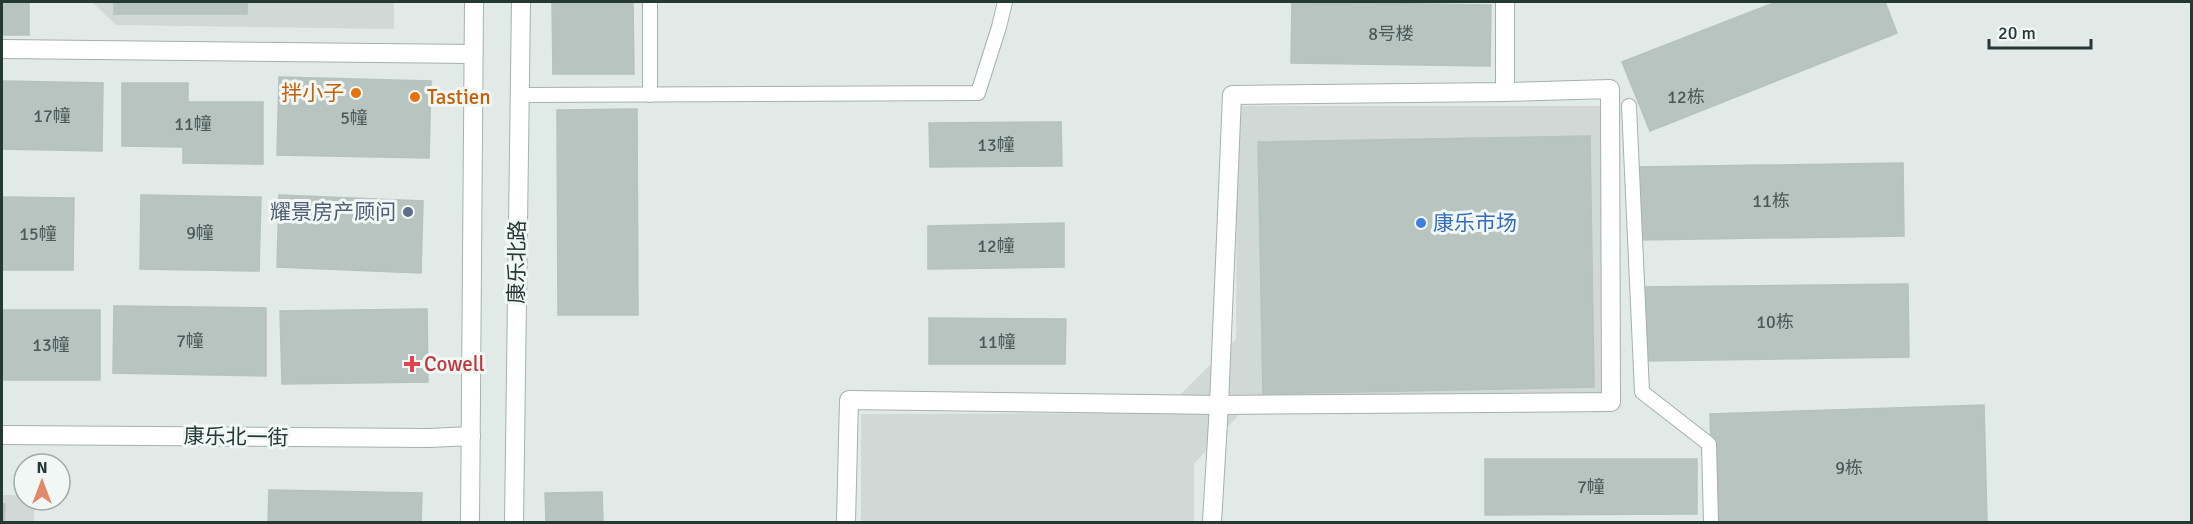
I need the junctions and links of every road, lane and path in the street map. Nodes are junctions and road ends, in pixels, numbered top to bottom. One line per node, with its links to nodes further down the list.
1 (474, 2): 7 (street)
2 (521, 2): 9 (street, 康乐北路)
3 (650, 2): 10 (lane)
4 (1005, 2): 10 (lane)
5 (1505, 2): 8 (street)
6 (2, 49): 7 (street)
7 (474, 54): 14 (street)
8 (1505, 92): 12 (street); 12 (street)
9 (519, 95): 10 (lane); 16 (street, 康乐北路)
10 (650, 95)
11 (1629, 106): 19 (lane)
12 (1219, 405): 17 (street); 18 (street)
13 (2, 435): 14 (street, 康乐北一街)
14 (471, 436): 15 (street)
15 (470, 522)
16 (514, 522)
17 (846, 522)
18 (1212, 522)
19 (1711, 522)

